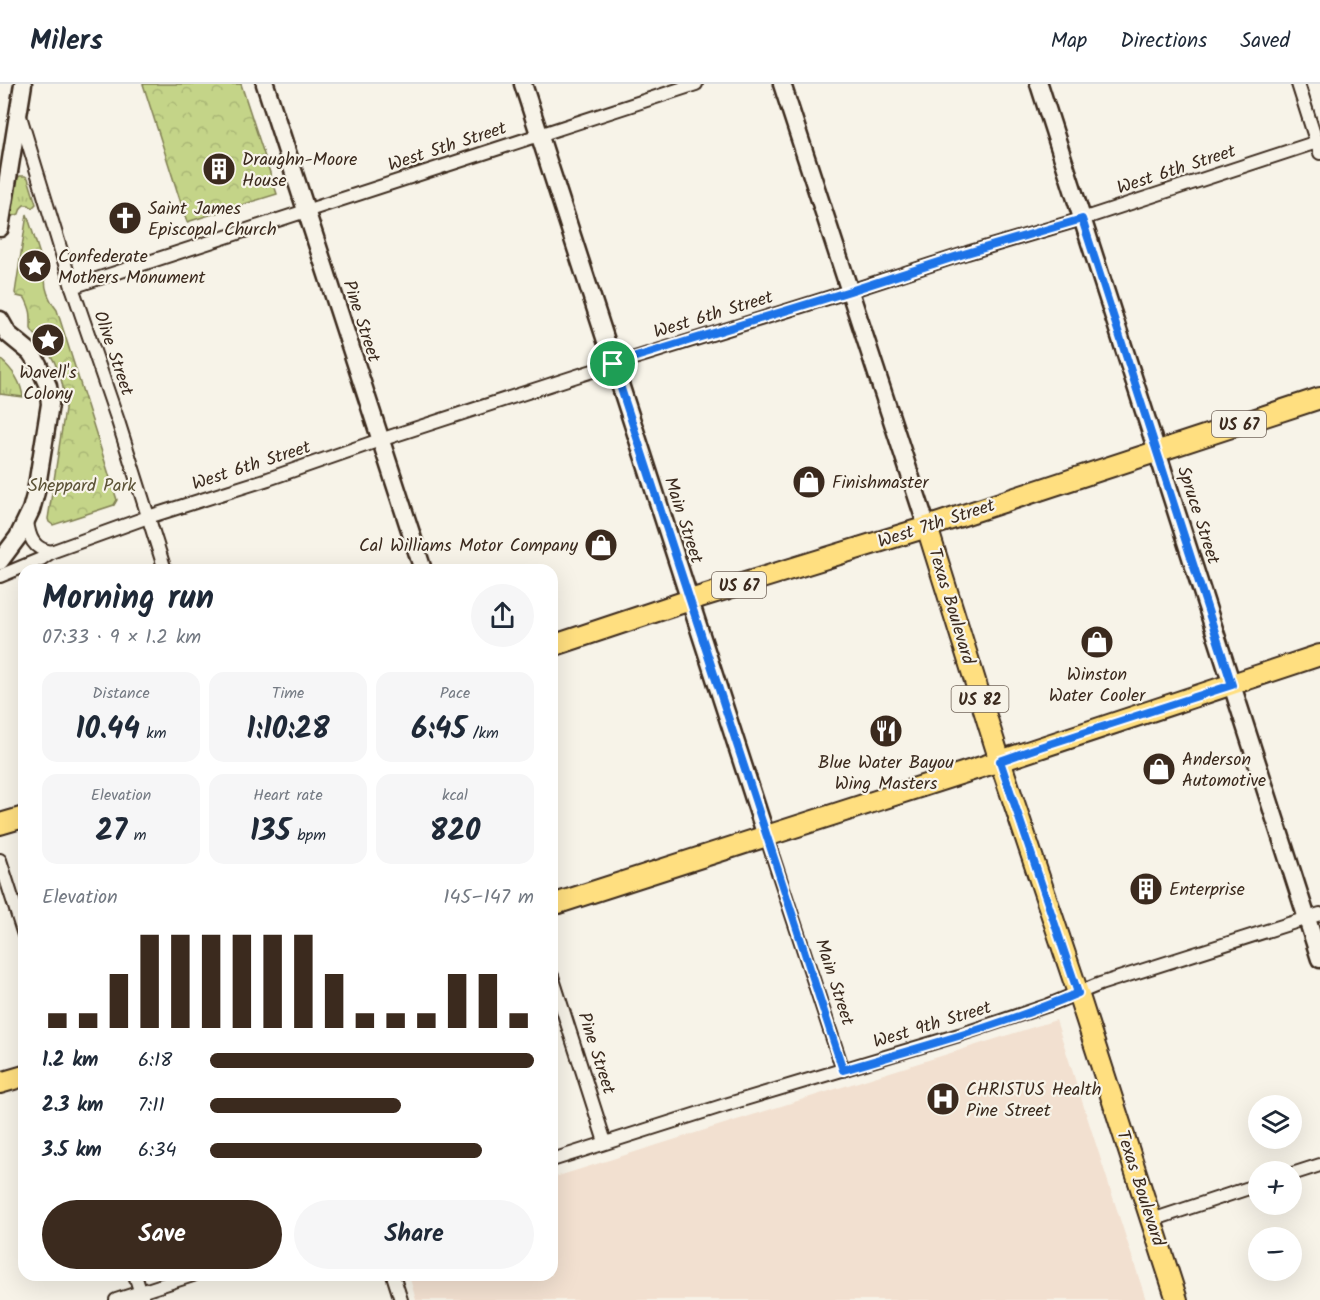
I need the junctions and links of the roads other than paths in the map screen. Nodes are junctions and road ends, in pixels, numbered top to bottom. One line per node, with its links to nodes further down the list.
1 (23, 84): 8 (street)
2 (265, 84): 11 (street, Pine Street)
3 (523, 84): 9 (street, Main Street)
4 (696, 84): 9 (street, West 5th Street)
5 (782, 84): 15 (street, Texas Boulevard)
6 (1039, 84): 12 (street, Spruce Street)
7 (1298, 84): 10 (street)
8 (18, 112): 13 (street); 14 (street, Olive Street)
9 (540, 135): 11 (street, West 5th Street); 17 (street, Main Street)
10 (1319, 145): 12 (street, West 6th Street)
11 (306, 210): 14 (street, West 5th Street); 19 (street, Pine Street)
12 (1082, 219): 15 (street, West 6th Street); 20 (street, Spruce Street)
13 (0, 228)
14 (72, 287): 21 (street, Olive Street)
15 (850, 291): 17 (street, West 6th Street); 23 (street, Texas Boulevard)
16 (3, 328): 22 (street)
17 (613, 364): 19 (street, West 6th Street); 31 (street, Main Street)
18 (1320, 398): 20 (main road, West 7th Street / US 67)
19 (380, 440): 21 (street, West 6th Street); 28 (street, Pine Street)
20 (1157, 451): 23 (main road, West 7th Street / US 67); 34 (street, Spruce Street)
21 (148, 517): 24 (street, West 6th Street); 27 (street, Olive Street)
22 (27, 521): 24 (street); 25 (street)
23 (927, 527): 31 (main road, West 7th Street / US 67); 35 (main road, Texas Boulevard / US 82)
24 (51, 552): 26 (street, West 6th Street)
25 (0, 561)
26 (31, 564)
27 (163, 564)
28 (421, 564)
29 (18, 569): 30 (street, West 6th Street)
30 (0, 576)
31 (690, 600): 32 (main road, West 7th Street / US 67); 38 (street, Main Street)
32 (558, 643)
33 (1320, 655): 34 (main road)
34 (1232, 685): 35 (main road); 42 (street, Spruce Street)
35 (1000, 761): 38 (main road); 44 (main road, Texas Boulevard / US 82)
36 (18, 819): 37 (main road)
37 (0, 824)
38 (766, 836): 40 (main road); 46 (street, Main Street)
39 (0, 860): 41 (street)
40 (558, 903)
41 (18, 916)
42 (1313, 916): 43 (street, Spruce Street); 44 (street, West 9th Street)
43 (1320, 959)
44 (1078, 993): 46 (street, West 9th Street); 54 (main road, Texas Boulevard / US 82)
45 (558, 995): 49 (street, Pine Street)
46 (843, 1070): 49 (street, West 9th Street)
47 (18, 1078): 48 (main road)
48 (0, 1083)
49 (605, 1142): 50 (street, West 9th Street)
50 (558, 1158)
51 (1320, 1165): 52 (street)
52 (1302, 1171)
53 (1248, 1188): 54 (street)
54 (1152, 1220): 61 (main road, Texas Boulevard / US 82)
55 (137, 1281): 58 (street)
56 (179, 1281): 58 (street)
57 (395, 1281): 60 (street)
58 (142, 1296): 59 (street)
59 (116, 1300)
60 (401, 1300)
61 (1177, 1300)

